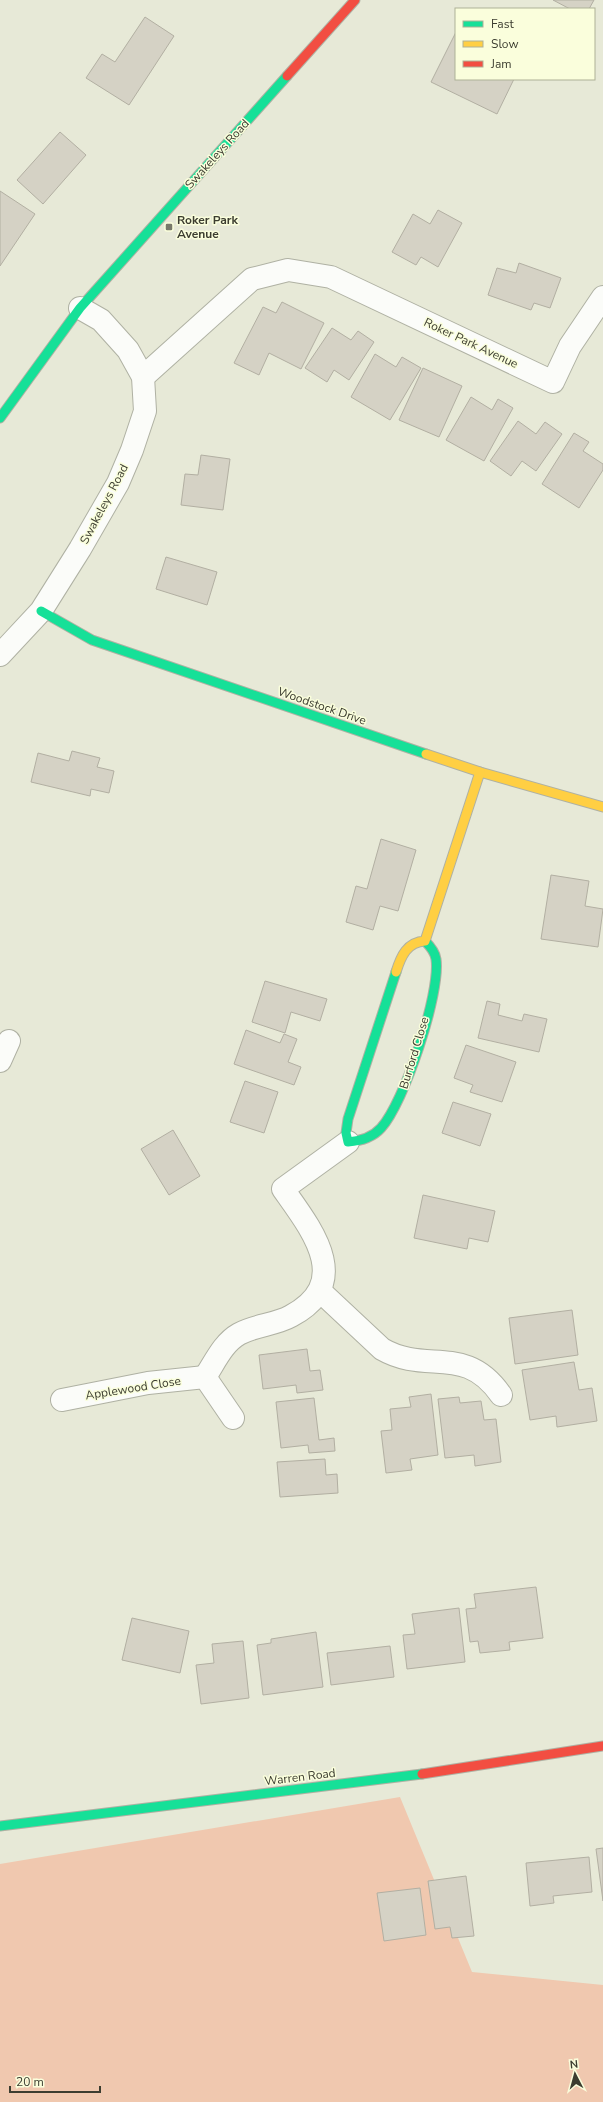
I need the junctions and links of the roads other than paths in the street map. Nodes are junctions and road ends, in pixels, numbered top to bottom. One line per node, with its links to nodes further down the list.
1 (355, 0): 3 (street, Swakeleys Road)
2 (603, 297): 4 (street, Roker Park Avenue)
3 (80, 308): 4 (street, Swakeleys Road); 5 (street, Swakeleys Road)
4 (143, 377): 6 (street, Swakeleys Road)
5 (0, 418)
6 (41, 611): 7 (street, Swakeleys Road); 8 (street, Woodstock Drive)
7 (0, 654)
8 (480, 772): 9 (street, Woodstock Drive); 10 (street)
9 (603, 807)
10 (425, 941): 13 (street); 13 (street, Burford Close)
11 (9, 1041): 12 (street)
12 (0, 1061)
13 (348, 1142): 14 (street, Burford Close)
14 (320, 1291): 15 (street); 16 (street)
15 (205, 1377): 17 (street, Applewood Close); 18 (street)
16 (501, 1396)
17 (62, 1400)
18 (233, 1418)
19 (603, 1746): 20 (street, Warren Road)
20 (0, 1826)

